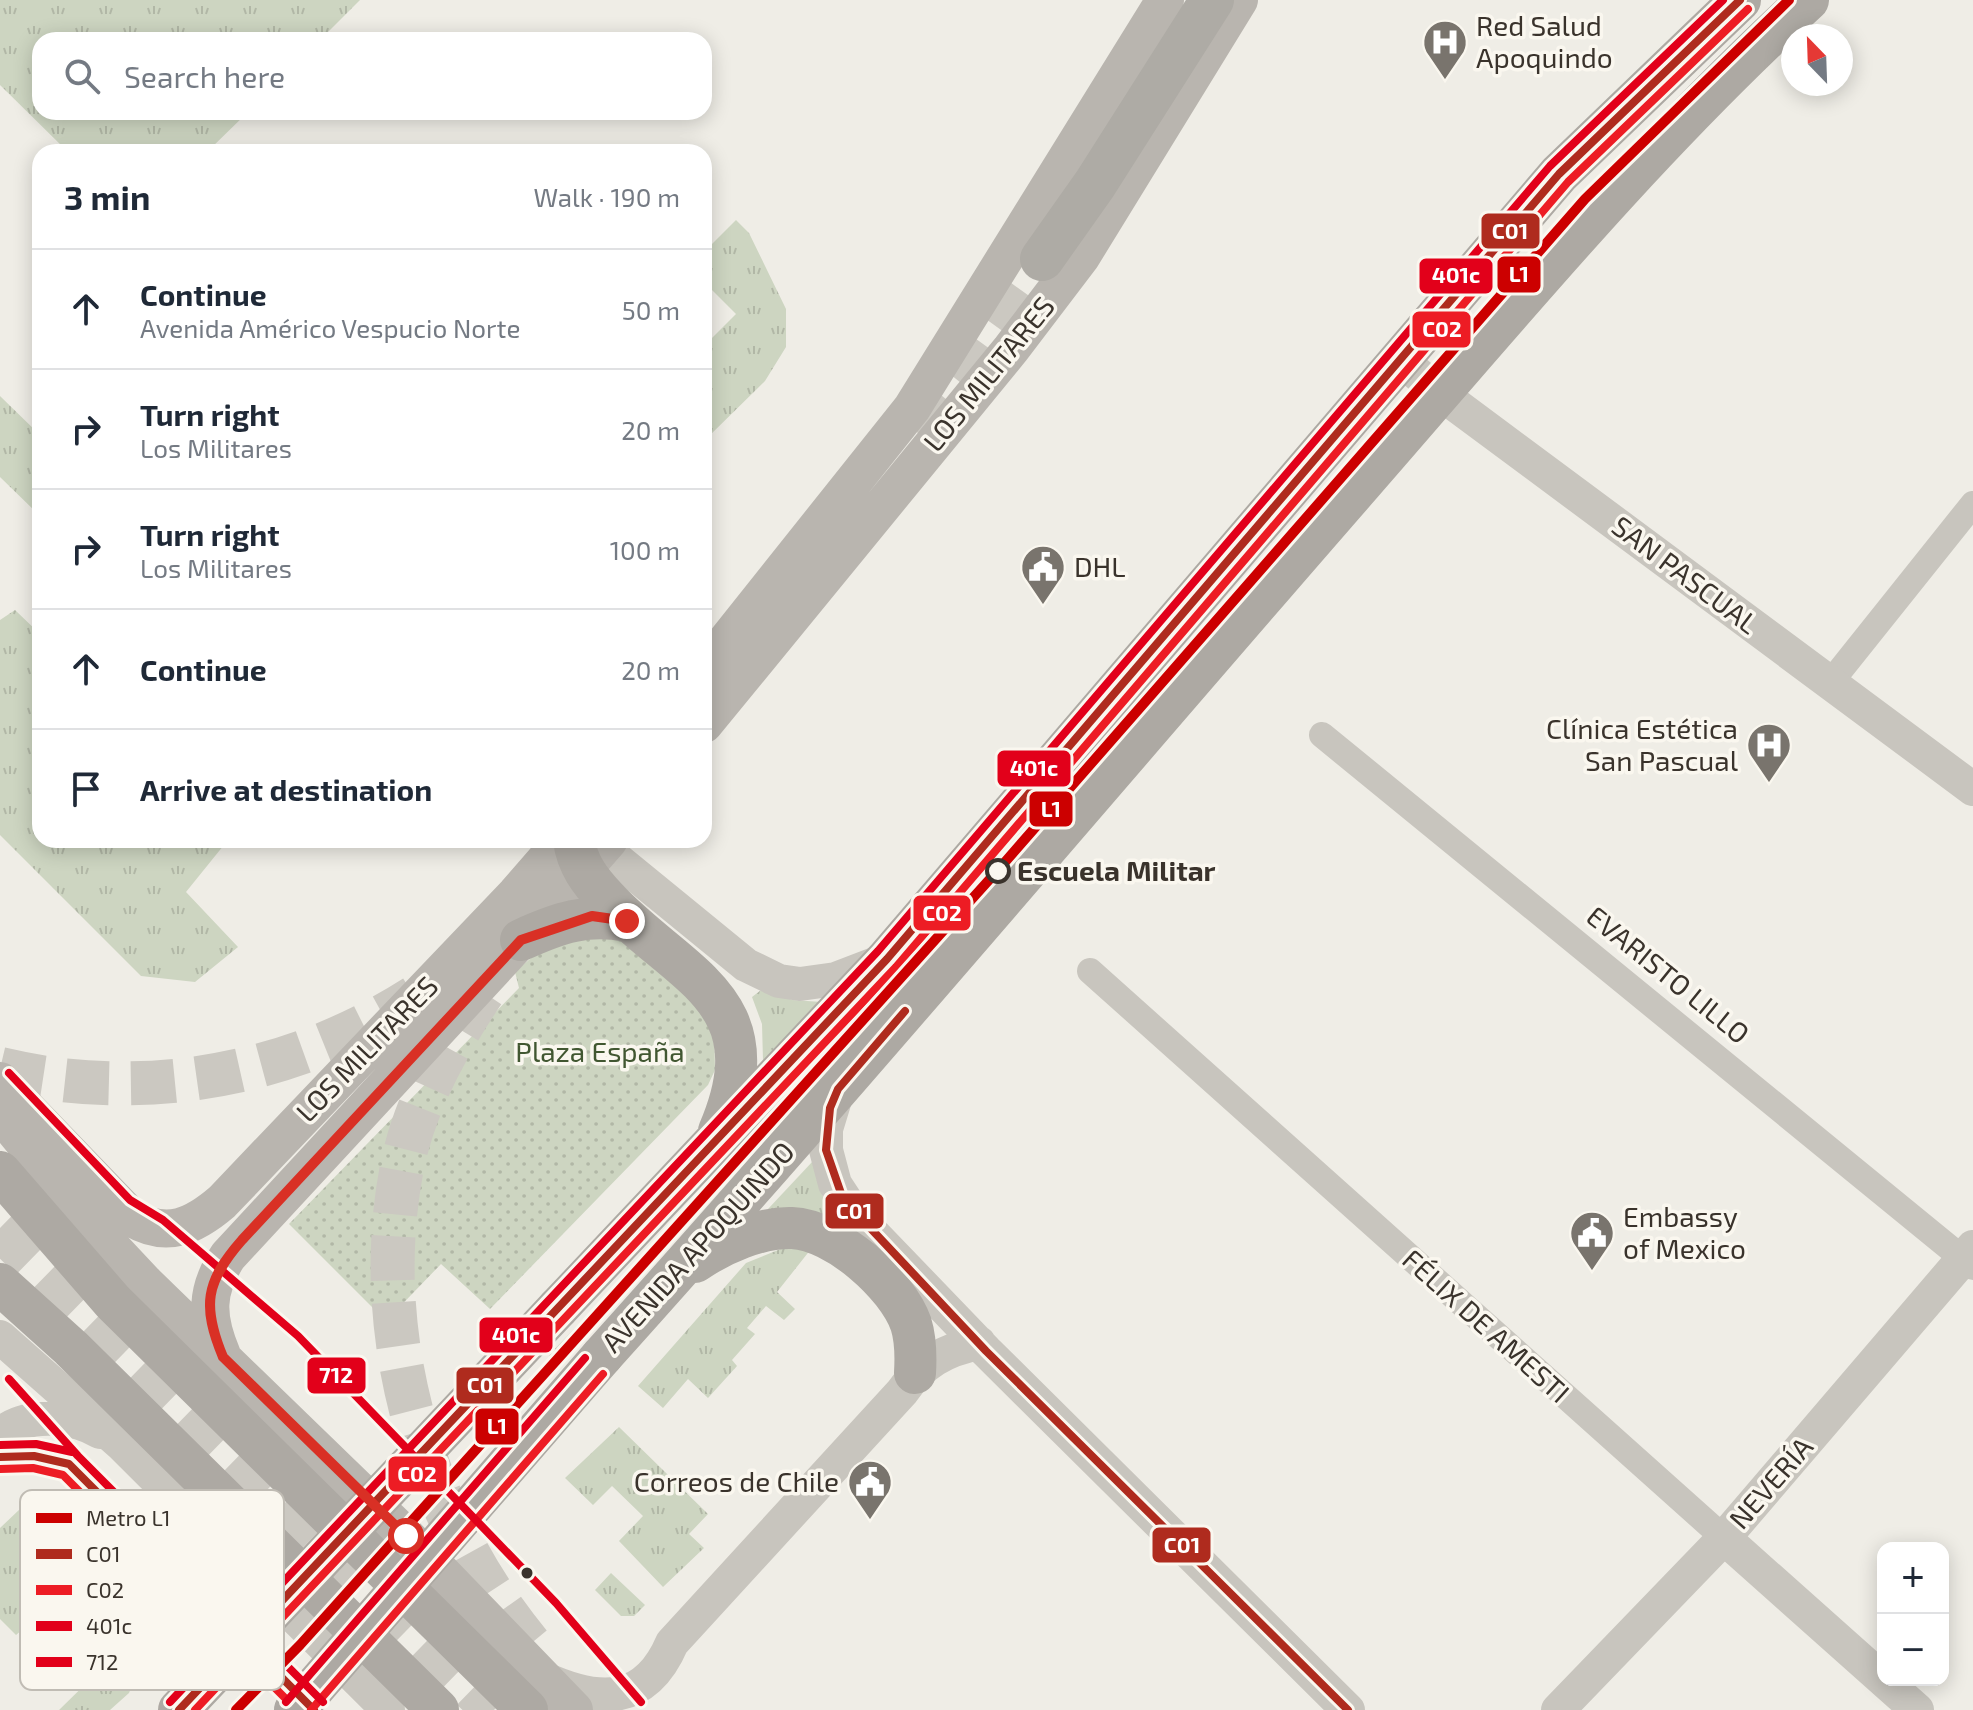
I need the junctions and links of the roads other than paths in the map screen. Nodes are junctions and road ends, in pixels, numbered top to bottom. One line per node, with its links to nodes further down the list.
1 (1165, 0): 10 (main road, LOS MILITARES)
2 (1212, 0): 6 (highway)
3 (1239, 0): 12 (main road, LOS MILITARES)
4 (1740, 0): 7 (main road, AVENIDA APOQUINDO)
5 (1808, 0): 8 (main road, AVENIDA APOQUINDO)
6 (1042, 259)
7 (1399, 358): 8 (street, SAN PASCUAL); 21 (main road, AVENIDA APOQUINDO)
8 (1441, 394): 11 (street, SAN PASCUAL); 24 (main road, AVENIDA APOQUINDO)
9 (1973, 504): 11 (street)
10 (712, 659)
11 (1830, 683): 14 (street, SAN PASCUAL)
12 (712, 714)
13 (1322, 735): 28 (street, EVARISTO LILLO)
14 (1973, 789)
15 (585, 848): 23 (main road, LOS MILITARES)
16 (587, 848): 20 (main road, LOS MILITARES)
17 (589, 848): 19 (main road)
18 (591, 848): 21 (street)
19 (627, 921): 20 (main road); 26 (main road)
20 (521, 940): 33 (main road, LOS MILITARES)
21 (887, 959): 26 (main road, AVENIDA APOQUINDO)
22 (1090, 971): 39 (street, FÉLIX DE AMESTI)
23 (0, 1081)
24 (838, 1089): 29 (main road, AVENIDA APOQUINDO); 32 (street)
25 (0, 1113): 33 (main road)
26 (716, 1139): 41 (main road, AVENIDA APOQUINDO, bridge)
27 (0, 1172): 43 (main road)
28 (1970, 1257): 39 (street, NEVERÍA)
29 (674, 1276): 34 (main road); 47 (main road, AVENIDA APOQUINDO, bridge)
30 (0, 1284): 38 (main road)
31 (0, 1337): 36 (street)
32 (979, 1343): 34 (street); 51 (street)
33 (223, 1357): 43 (main road)
34 (915, 1373): 45 (street)
35 (0, 1435): 36 (street)
36 (121, 1444): 37 (street)
37 (167, 1490)
38 (216, 1490)
39 (1724, 1538): 52 (street, NEVERÍA); 53 (street, FÉLIX DE AMESTI)
40 (284, 1557): 49 (main road)
41 (284, 1599)
42 (284, 1606): 48 (street)
43 (498, 1658): 45 (main road)
44 (198, 1690): 46 (main road, AVENIDA APOQUINDO, bridge)
45 (534, 1694): 50 (main road)
46 (179, 1710)
47 (295, 1710)
48 (388, 1710)
49 (438, 1710)
50 (574, 1710)
51 (1348, 1710)
52 (1558, 1710)
53 (1917, 1710)

